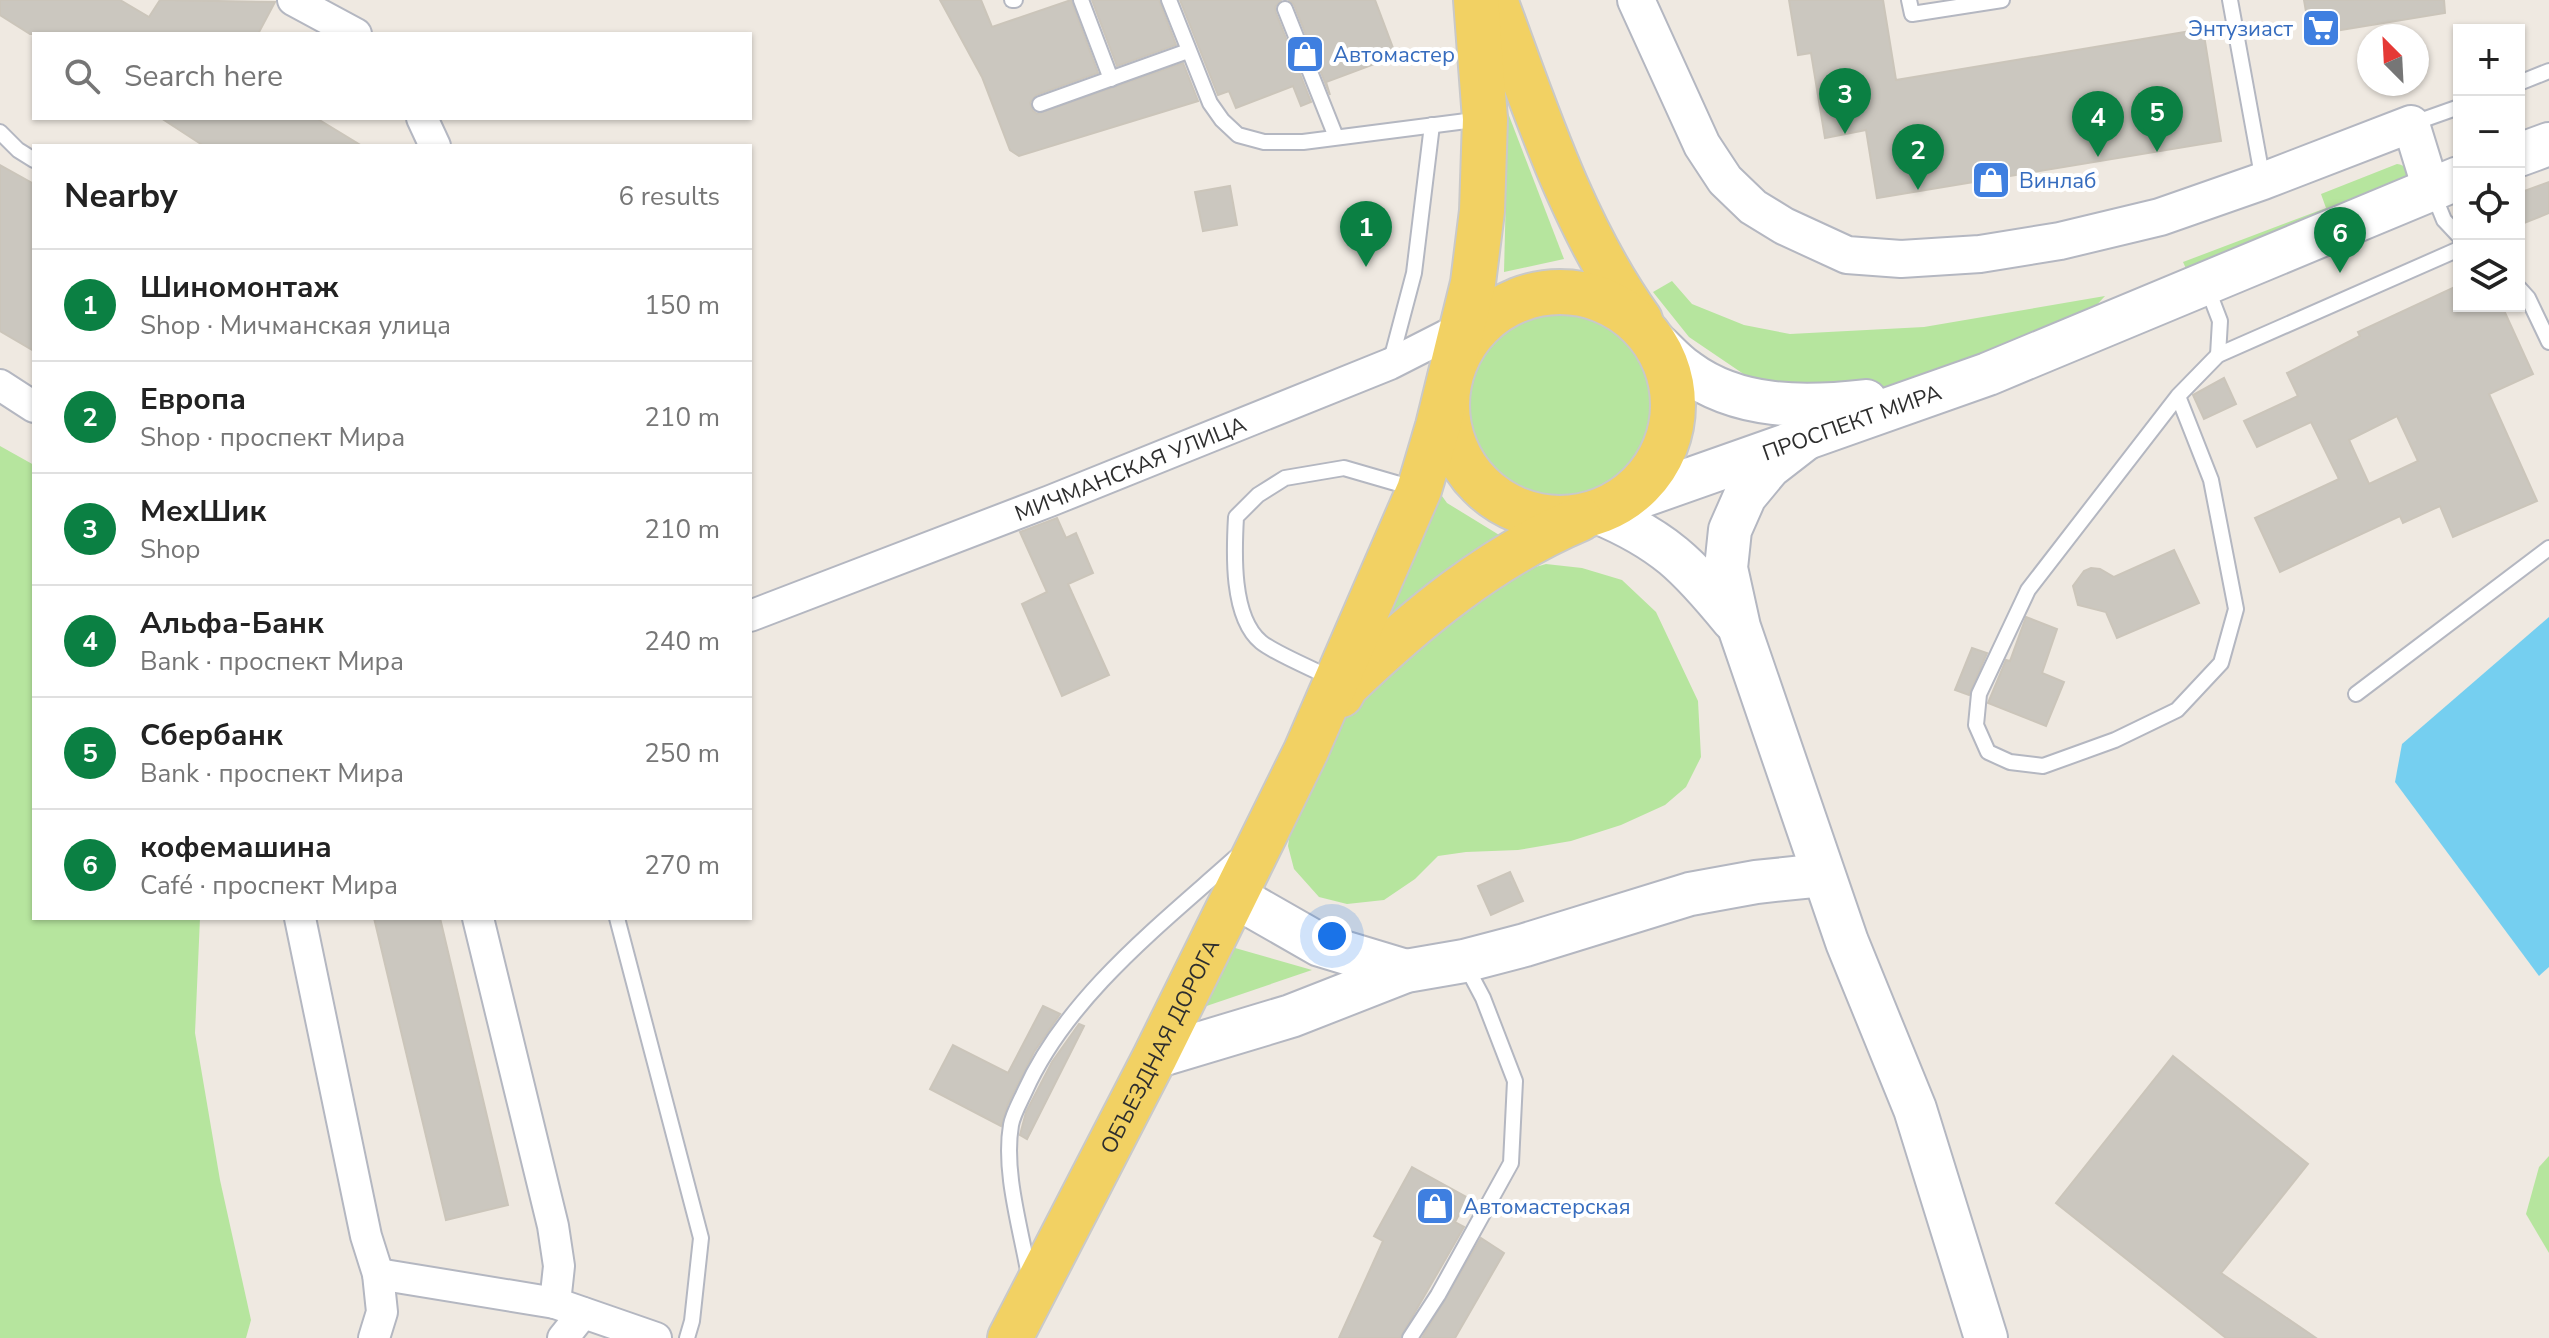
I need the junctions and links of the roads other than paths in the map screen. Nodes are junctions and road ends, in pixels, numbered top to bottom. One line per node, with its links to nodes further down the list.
1 (293, 0): 11 (street)
2 (1081, 0): 14 (lane)
3 (1169, 0): 12 (lane)
4 (1476, 0): 18 (main road)
5 (1495, 0): 36 (main road)
6 (1636, 0): 28 (street)
7 (1909, 0): 8 (lane)
8 (2002, 0)
9 (2230, 0): 28 (lane)
10 (1285, 9): 23 (lane)
11 (352, 32)
12 (1188, 51): 14 (lane); 23 (lane)
13 (2549, 71): 15 (lane)
14 (1111, 79): 16 (lane)
15 (2525, 81)
16 (1040, 104)
17 (2453, 109): 20 (lane)
18 (1485, 119): 21 (lane); 35 (main road)
19 (423, 120): 24 (street)
20 (2411, 124): 28 (street); 29 (street)
21 (1432, 125): 23 (lane); 39 (lane)
22 (0, 132): 27 (lane)
23 (1336, 137)
24 (434, 144)
25 (2549, 144): 26 (main road)
26 (2525, 153)
27 (32, 159)
28 (2263, 181)
29 (2445, 184): 30 (lane); 32 (main road, ПРОСПЕКТ МИРА)
30 (2453, 230)
31 (2453, 252): 38 (lane)
32 (2206, 283): 38 (lane); 40 (main road, ПРОСПЕКТ МИРА)
33 (2525, 295): 37 (lane)
34 (1506, 305): 35 (street, МИЧМАНСКАЯ УЛИЦА); 36 (main road); 41 (main road)
35 (1462, 327): 39 (street, МИЧМАНСКАЯ УЛИЦА); 41 (main road)
36 (1655, 342): 40 (main road); 47 (main road)
37 (2549, 342)
38 (2218, 355): 43 (lane)
39 (1390, 364): 49 (street, МИЧМАНСКАЯ УЛИЦА)
40 (1988, 374): 45 (main road, ПРОСПЕКТ МИРА)
41 (1449, 382): 46 (main road); 47 (main road)
42 (0, 385): 44 (street)
43 (2178, 396): 43 (lane)
44 (32, 406)
45 (1809, 436): 47 (main road, ПРОСПЕКТ МИРА); 50 (main road)
46 (1419, 490): 51 (main road); 51 (lane)
47 (1597, 512): 50 (main road); 53 (main road, ПРОСПЕКТ МИРА)
48 (2549, 548): 52 (lane)
49 (752, 615)
50 (1739, 627): 55 (main road)
51 (1337, 681): 53 (main road)
52 (2356, 694)
53 (1306, 751): 54 (main road, ОБЪЕЗДНАЯ ДОРОГА)
54 (1267, 831): 56 (main road, ОБЪЕЗДНАЯ ДОРОГА); 64 (lane)
55 (1823, 875): 60 (main road); 72 (main road)
56 (1236, 897): 61 (main road); 62 (main road, ОБЪЕЗДНАЯ ДОРОГА)
57 (300, 920): 63 (street)
58 (478, 920): 65 (street)
59 (618, 920): 69 (lane)
60 (1464, 961): 61 (main road); 71 (lane)
61 (1406, 971): 62 (main road)
62 (1155, 1057): 64 (main road, ОБЪЕЗДНАЯ ДОРОГА)
63 (378, 1274): 65 (street); 66 (street)
64 (1033, 1294): 70 (main road, ОБЪЕЗДНАЯ ДОРОГА)
65 (569, 1308): 67 (street); 68 (street)
66 (374, 1338)
67 (563, 1338)
68 (656, 1338)
69 (687, 1338)
70 (1010, 1338)
71 (1410, 1338)
72 (1986, 1338)

